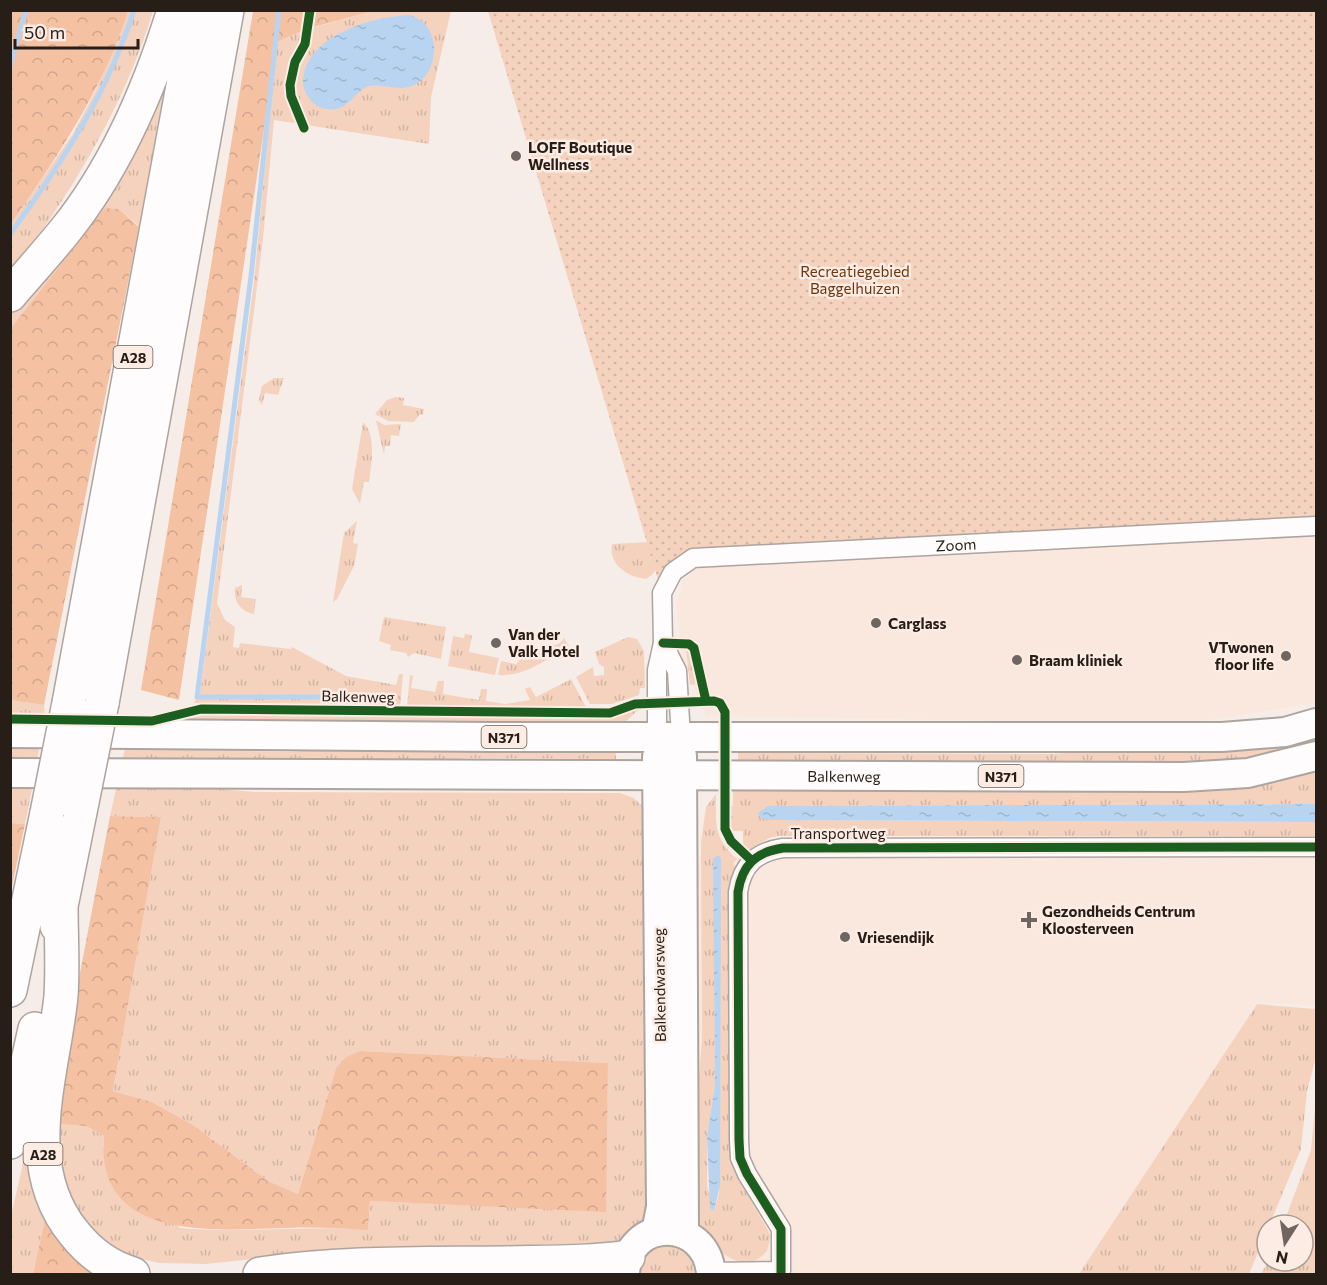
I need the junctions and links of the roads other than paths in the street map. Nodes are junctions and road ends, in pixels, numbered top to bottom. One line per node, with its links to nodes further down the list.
1 (174, 10): 4 (highway)
2 (197, 10): 14 (highway, A28, bridge)
3 (227, 10): 13 (highway, A28, bridge)
4 (10, 295)
5 (1317, 526): 8 (street, Zoom)
6 (1317, 723): 8 (main road, N371)
7 (10, 733): 8 (main road, N371)
8 (669, 737): 11 (main road, Balkendwarsweg)
9 (1317, 756): 11 (main road, Balkenweg / N371)
10 (10, 773): 11 (main road, Balkenweg / N371)
11 (670, 775): 16 (main road, Balkendwarsweg)
12 (1317, 847): 18 (street, Transportweg)
13 (61, 905): 15 (highway, A28); 19 (highway, A28)
14 (10, 990)
15 (10, 1142)
16 (670, 1233): 17 (main road); 18 (main road)
17 (627, 1266): 20 (highway)
18 (711, 1273)
19 (133, 1275)
20 (260, 1275)

